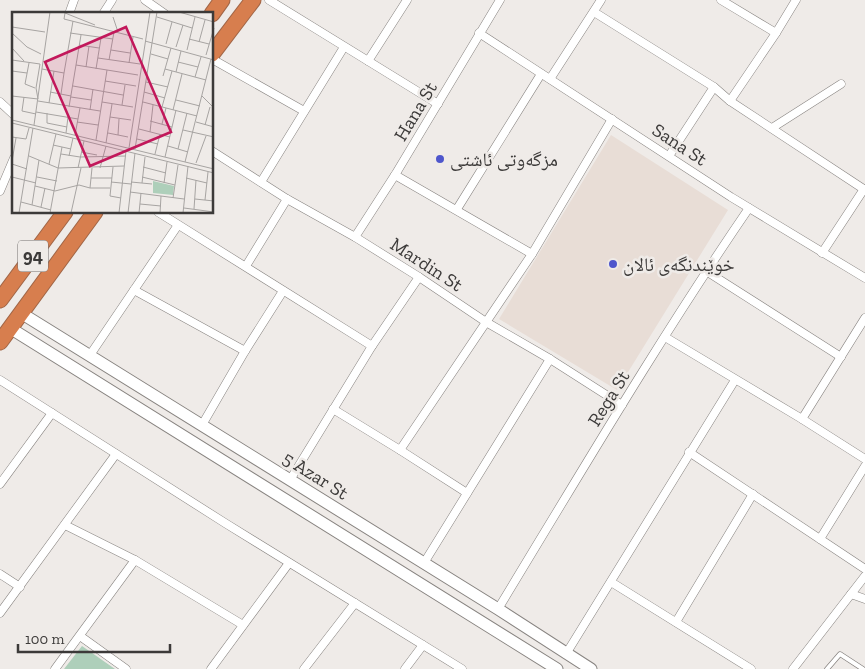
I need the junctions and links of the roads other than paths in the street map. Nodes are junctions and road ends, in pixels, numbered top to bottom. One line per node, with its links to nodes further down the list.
1 (74, 0): 12 (street)
2 (112, 0): 13 (street)
3 (145, 0): 14 (street)
4 (222, 0): 15 (highway)
5 (253, 0): 20 (highway)
6 (269, 0): 19 (street)
7 (407, 0): 22 (street)
8 (500, 0): 17 (street, Hana St)
9 (601, 0): 16 (street)
10 (721, 0): 18 (street)
11 (796, 0): 18 (street)
12 (70, 12)
13 (103, 12)
14 (162, 12)
15 (213, 12)
16 (594, 12): 24 (street); 26 (street)
17 (479, 33): 23 (street, Sana St); 29 (street, Hana St)
18 (776, 34): 27 (street)
19 (344, 47): 22 (street); 30 (street)
20 (214, 51)
21 (214, 60): 30 (street)
22 (368, 61): 29 (street)
23 (541, 74): 24 (street, Sana St); 43 (street)
24 (550, 79): 32 (street, Sana St)
25 (841, 84): 33 (street)
26 (714, 88): 27 (street); 35 (street)
27 (730, 101): 33 (street)
28 (0, 102): 31 (street)
29 (438, 104): 37 (street, Hana St)
30 (304, 111): 38 (street)
31 (12, 113)
32 (612, 119): 35 (street, Sana St); 50 (street)
33 (772, 128): 39 (street)
34 (214, 152): 38 (street, Mardin St)
35 (669, 156): 42 (street, Sana St)
36 (12, 163): 40 (street)
37 (395, 175): 43 (street); 48 (street, Hana St)
38 (261, 182): 41 (street, Mardin St)
39 (865, 189): 49 (street)
40 (0, 191)
41 (287, 199): 48 (street, Mardin St); 51 (street)
42 (749, 208): 49 (street, Sana St); 52 (street, Rega St)
43 (457, 209): 50 (street)
44 (64, 214): 57 (highway, 94)
45 (94, 214): 58 (highway)
46 (161, 214): 47 (street)
47 (178, 224): 51 (street); 55 (street)
48 (354, 237): 53 (street, Mardin St)
49 (822, 253): 54 (street, Sana St)
50 (532, 254): 60 (street)
51 (246, 266): 56 (street)
52 (706, 272): 62 (street, Rega St); 67 (street)
53 (419, 277): 60 (street, Mardin St); 64 (street)
54 (865, 278)
55 (134, 290): 65 (street); 66 (street)
56 (283, 291): 64 (street); 65 (street)
57 (0, 300)
58 (21, 313): 61 (highway); 66 (main road, 5 Azar St)
59 (865, 318): 67 (street)
60 (486, 322): 68 (street, Mardin St); 76 (street)
61 (10, 328): 63 (highway); 86 (main road, 5 Azar St)
62 (665, 337): 70 (street); 71 (street, Rega St)
63 (0, 342)
64 (372, 346): 72 (street)
65 (245, 351): 75 (street)
66 (90, 356): 75 (main road, 5 Azar St)
67 (842, 357): 74 (street)
68 (550, 359): 71 (street, Mardin St); 83 (street)
69 (0, 380): 73 (street)
70 (735, 380): 74 (street); 77 (street)
71 (622, 405): 100 (street, Rega St)
72 (333, 410): 76 (street); 81 (street)
73 (52, 413): 78 (street); 82 (street)
74 (802, 419): 79 (street)
75 (202, 425): 81 (main road, 5 Azar St)
76 (400, 450): 83 (street)
77 (689, 452): 84 (street); 95 (street)
78 (116, 454): 87 (street); 90 (street)
79 (865, 459)
80 (865, 466): 88 (street)
81 (290, 480): 85 (main road, 5 Azar St)
82 (0, 484)
83 (467, 493): 91 (street)
84 (753, 494): 88 (street); 102 (street)
85 (333, 507): 86 (main road); 91 (main road, 5 Azar St)
86 (322, 523): 113 (main road, 5 Azar St)
87 (65, 525): 89 (street); 96 (street)
88 (820, 539): 92 (street)
89 (135, 560): 103 (street); 104 (street)
90 (290, 563): 99 (street); 103 (street)
91 (424, 563): 100 (main road, 5 Azar St)
92 (865, 569)
93 (0, 574): 96 (street)
94 (865, 576): 97 (street)
95 (611, 582): 102 (street); 106 (street)
96 (20, 587): 101 (street)
97 (850, 594): 98 (street); 116 (street)
98 (865, 599)
99 (355, 603): 105 (street); 110 (street)
100 (498, 609): 106 (main road, 5 Azar St)
101 (0, 613)
102 (676, 622): 115 (street)
103 (244, 625): 109 (street)
104 (80, 636): 107 (street); 108 (street)
105 (423, 645): 111 (street); 112 (street)
106 (566, 654): 114 (main road, 5 Azar St)
107 (54, 669)
108 (126, 669)
109 (211, 669)
110 (304, 669)
111 (405, 669)
112 (462, 669)
113 (557, 669)
114 (591, 669)
115 (751, 669)
116 (793, 669)
117 (827, 669): 118 (lane)
118 (863, 669)

